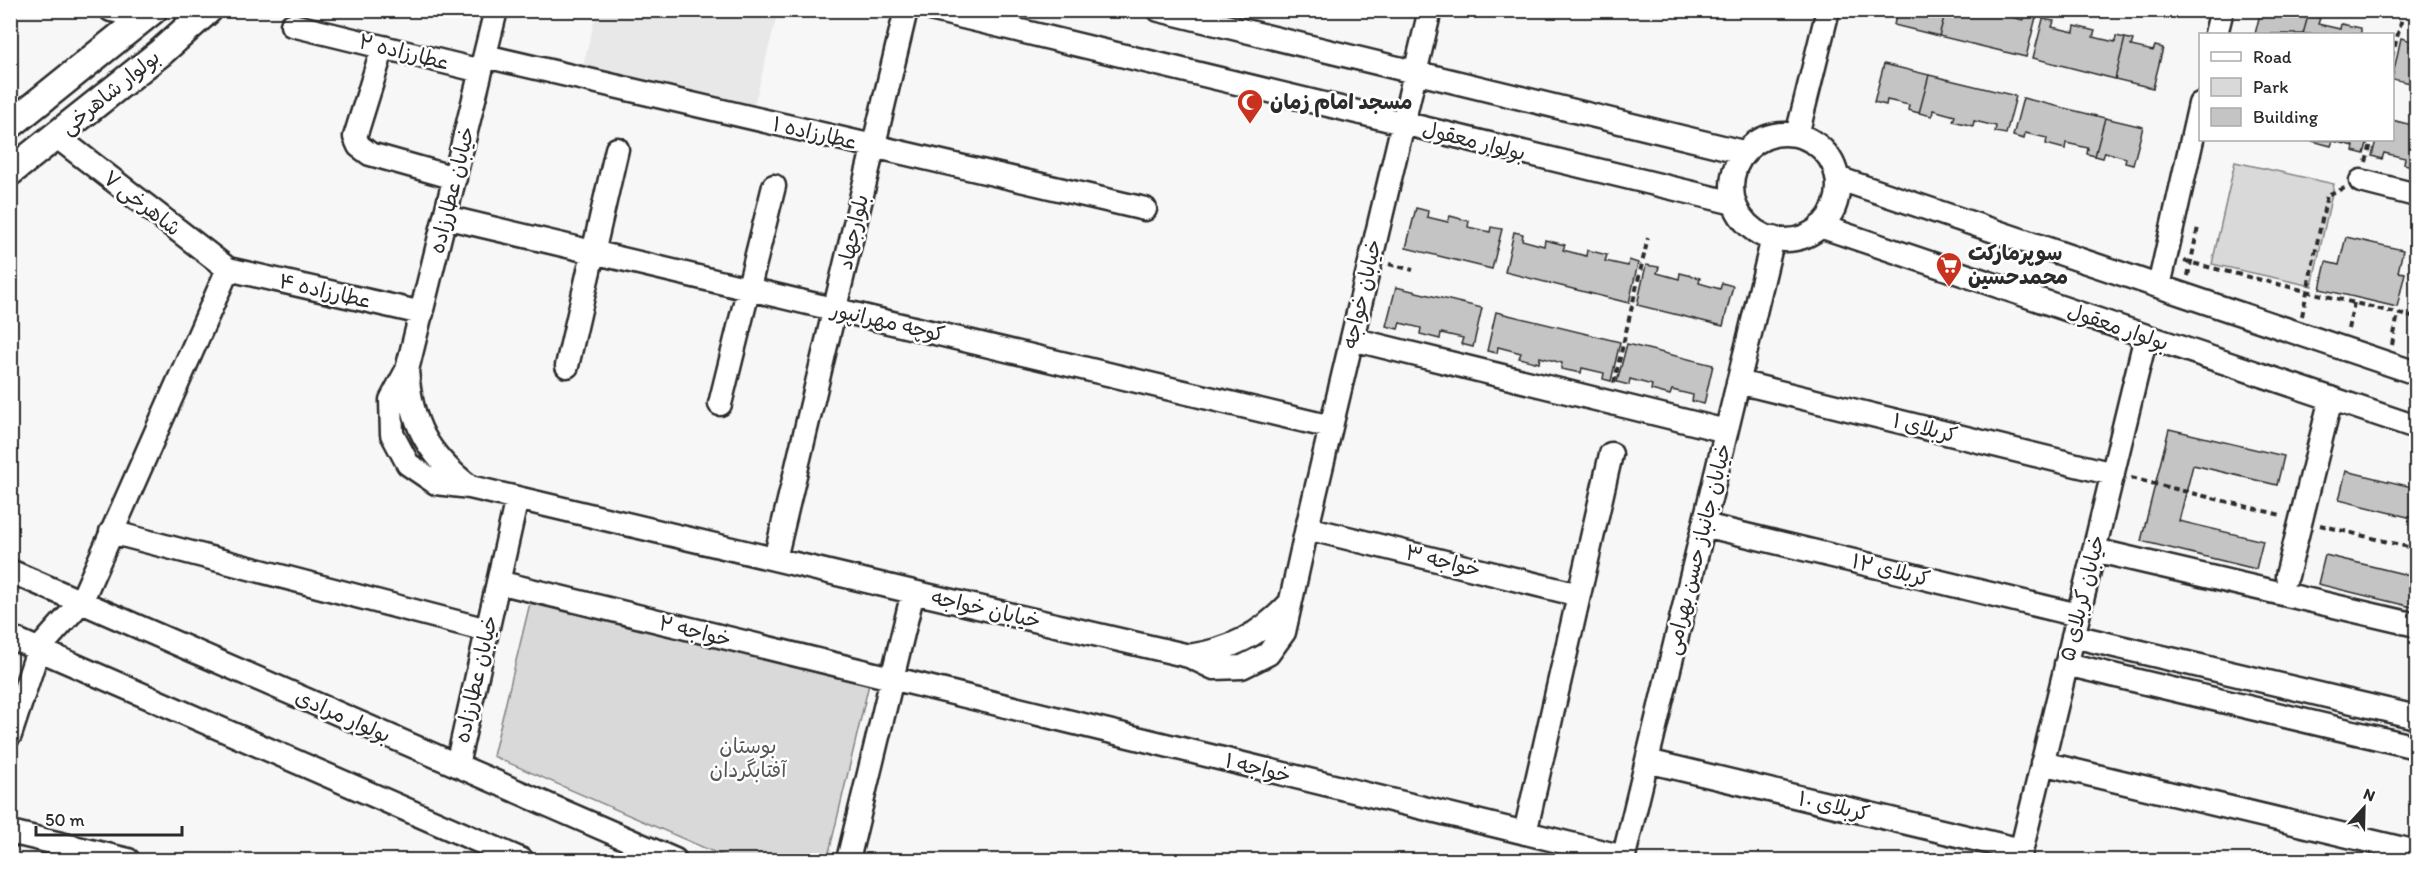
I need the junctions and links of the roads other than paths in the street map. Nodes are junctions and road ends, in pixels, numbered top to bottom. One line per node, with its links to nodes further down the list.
1 (111, 10): 10 (street)
2 (208, 10): 20 (main road, بولوار شاهرخی)
3 (496, 10): 14 (street, خیابان عطارزاده)
4 (906, 10): 21 (street, بلوارجهاد)
5 (934, 10): 17 (street, بولوار معقول)
6 (1159, 10): 15 (street)
7 (1430, 10): 15 (street, خیابان خواجه)
8 (1828, 10): 19 (street)
9 (2222, 10): 12 (street)
10 (149, 14): 18 (main road, بولوار شاهرخی)
11 (292, 25): 13 (street, عطارزاده ۲)
12 (2216, 33)
13 (383, 47): 14 (street, عطارزاده ۲); 25 (street)
14 (483, 64): 21 (street, عطارزاده ۱); 25 (street, خیابان عطارزاده)
15 (1415, 73): 17 (street, خیابان خواجه); 23 (street)
16 (2199, 108): 37 (street)
17 (1403, 123): 30 (street, بولوار معقول); 42 (street, خیابان خواجه)
18 (10, 125)
19 (1797, 135): 23 (street); 26 (street)
20 (56, 136): 24 (main road, بولوار شاهرخی); 36 (street, شاهرخی ۷)
21 (873, 146): 31 (street, عطارزاده ۱); 39 (street, بلوارجهاد)
22 (617, 149): 35 (street)
23 (1743, 153): 30 (street)
24 (10, 172)
25 (455, 178): 32 (street, خیابان عطارزاده)
26 (1837, 178): 33 (street); 37 (street)
27 (2361, 181): 29 (street)
28 (774, 186): 38 (street)
29 (2416, 195)
30 (1734, 204): 34 (street)
31 (1145, 209)
32 (445, 217): 35 (street, کوچه مهرانپور); 40 (street, خیابان عطارزاده)
33 (1820, 226): 34 (street); 41 (street, بولوار معقول)
34 (1773, 238): 45 (street, خیابان جانباز حسن بهرامی)
35 (593, 252): 38 (street, کوچه مهرانپور); 43 (street)
36 (228, 269): 40 (street, عطارزاده ۴); 56 (street)
37 (2159, 286): 44 (street)
38 (748, 289): 39 (street, کوچه مهرانپور); 47 (street)
39 (834, 310): 48 (street, کوچه مهرانپور); 58 (street, بلوارجهاد)
40 (422, 313): 53 (street, خیابان عطارزاده)
41 (2146, 336): 46 (street, بولوار معقول); 52 (street, خیابان کربلای ۵)
42 (1352, 339): 48 (street, خیابان خواجه); 50 (street)
43 (567, 366)
44 (2416, 373)
45 (1738, 382): 50 (street, خیابان جانباز حسن بهرامی); 52 (street, کربلای ۱)
46 (2331, 398): 49 (street, بولوار معقول); 60 (street)
47 (720, 404)
48 (1331, 427): 55 (street, خیابان خواجه)
49 (2416, 427)
50 (1726, 431): 54 (street, خیابان جانباز حسن بهرامی)
51 (1611, 454): 63 (street)
52 (2113, 474): 57 (street, خیابان کربلای ۵)
53 (517, 498): 58 (street); 61 (street, خیابان عطارزاده)
54 (1704, 525): 66 (street, کربلای ۱۲); 75 (street, خیابان جانباز حسن بهرامی)
55 (1307, 528): 62 (street, خیابان خواجه); 63 (street, خواجه ۳)
56 (111, 532): 64 (street); 67 (street)
57 (2094, 549): 65 (street); 66 (street, خیابان کربلای ۵)
58 (775, 559): 62 (street)
59 (10, 571): 64 (street, بولوار مرادی)
60 (2287, 576)
61 (498, 582): 67 (street, خیابان عطارزاده); 71 (street, خواجه ۲)
62 (913, 592): 71 (street, خیابان خواجه)
63 (1579, 595): 79 (street)
64 (81, 602): 69 (street); 77 (street, بولوار مرادی)
65 (2416, 625)
66 (2076, 626): 70 (street, خیابان کربلای ۵); 72 (street, کربلای ۱۲)
67 (487, 630): 77 (street, خیابان عطارزاده)
68 (10, 638): 69 (street)
69 (38, 650): 73 (street); 85 (street)
70 (2066, 664): 74 (street); 76 (street, خیابان کربلای ۵)
71 (892, 679): 79 (street, خواجه ۱); 87 (street, خیابان خواجه)
72 (2416, 717)
73 (10, 735)
74 (2416, 747)
75 (1647, 761): 82 (street, کربلای ۱۰); 83 (street, خیابان جانباز حسن بهرامی)
76 (2042, 764): 80 (street); 82 (street, خیابان کربلای ۵)
77 (456, 765): 86 (street, بولوار مرادی)
78 (10, 832): 81 (street)
79 (1525, 833): 83 (street, خواجه ۱)
80 (2416, 852)
81 (60, 853): 84 (street)
82 (2020, 855)
83 (1623, 859)
84 (128, 861)
85 (522, 861)
86 (675, 861)
87 (848, 861)

